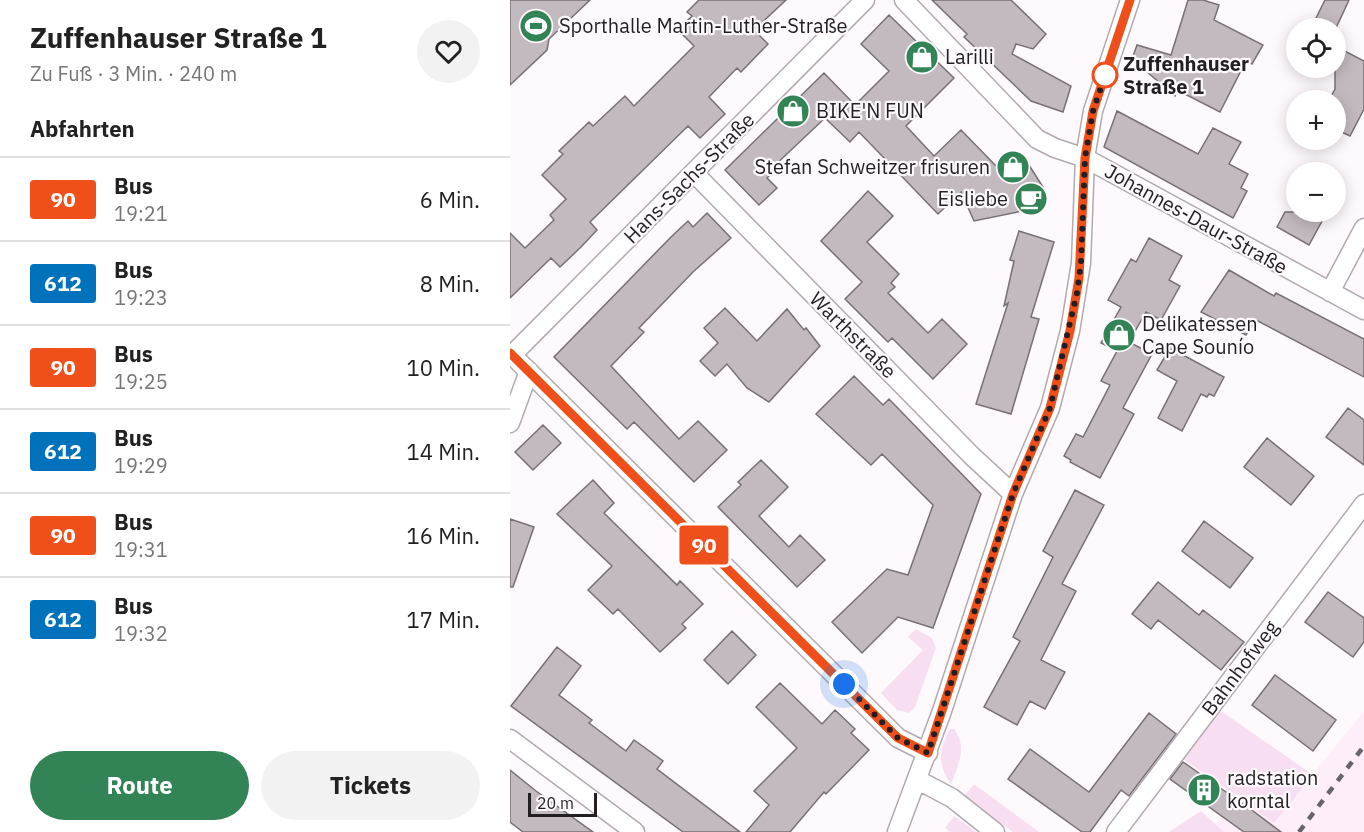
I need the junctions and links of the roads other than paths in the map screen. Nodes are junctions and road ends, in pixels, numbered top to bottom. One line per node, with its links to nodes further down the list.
1 (865, 0): 5 (street, Hans-Sachs-Straße)
2 (904, 0): 4 (street, Johannes-Daur-Straße)
3 (1130, 0): 4 (street)
4 (1085, 158): 7 (street, Johannes-Daur-Straße); 12 (street)
5 (695, 174): 9 (street, Hans-Sachs-Straße); 12 (street, Warthstraße)
6 (1364, 228): 7 (street)
7 (1330, 292): 8 (street, Johannes-Daur-Straße)
8 (1364, 310)
9 (511, 354): 10 (street)
10 (528, 371): 11 (street); 15 (street)
11 (510, 423)
12 (1013, 494): 15 (street)
13 (1364, 504): 20 (street, Bahnhofweg)
14 (510, 739): 17 (street)
15 (928, 753): 16 (street)
16 (918, 780): 18 (street); 19 (street)
17 (635, 832)
18 (897, 832)
19 (995, 832)
20 (1116, 832)

